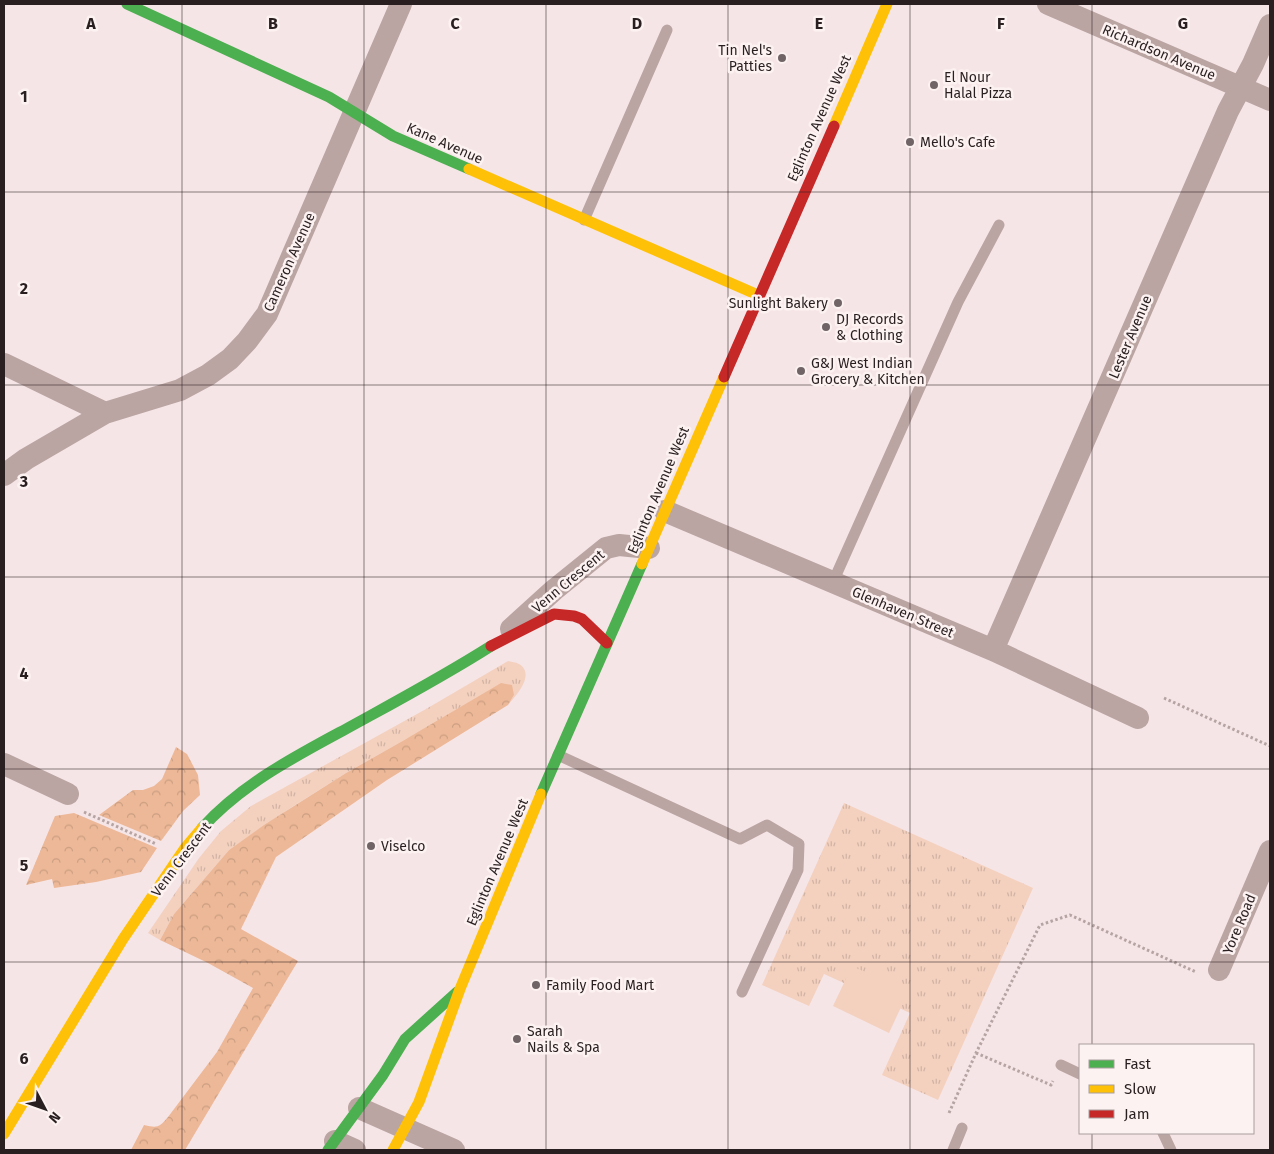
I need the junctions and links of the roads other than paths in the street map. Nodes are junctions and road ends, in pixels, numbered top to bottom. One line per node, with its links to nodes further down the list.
1 (126, 4): 9 (street, Kane Avenue)
2 (401, 4): 9 (street, Cameron Avenue)
3 (887, 4): 12 (street, Eglinton Avenue West)
4 (1048, 4): 7 (street, Richardson Avenue)
5 (1270, 25): 7 (street, Lester Avenue)
6 (667, 30): 10 (lane)
7 (1241, 87): 8 (street, Richardson Avenue); 21 (street, Lester Avenue)
8 (1270, 100)
9 (354, 112): 10 (street, Kane Avenue); 14 (street, Cameron Avenue)
10 (584, 220): 12 (street, Kane Avenue)
11 (1000, 225): 18 (lane)
12 (758, 295): 16 (street, Eglinton Avenue West)
13 (4, 364): 14 (street)
14 (105, 414): 15 (street, Cameron Avenue)
15 (4, 475)
16 (665, 511): 17 (street, Eglinton Avenue West); 18 (street, Glenhaven Street)
17 (649, 548): 19 (street, Venn Crescent); 20 (street, Eglinton Avenue West)
18 (833, 582): 21 (street, Glenhaven Street)
19 (497, 642): 20 (street, Venn Crescent); 35 (street, Venn Crescent)
20 (607, 643): 23 (street, Eglinton Avenue West)
21 (993, 650): 22 (street, Glenhaven Street)
22 (1138, 718)
23 (558, 756): 28 (street, Eglinton Avenue West); 29 (lane)
24 (4, 764): 25 (street)
25 (74, 802)
26 (1270, 851): 27 (street, Yore Road)
27 (1209, 972)
28 (460, 989): 32 (street, Eglinton Avenue West); 34 (street, Eglinton Avenue West)
29 (742, 992)
30 (1062, 1065): 31 (lane)
31 (1079, 1074)
32 (359, 1108): 34 (street); 37 (street, Eglinton Avenue West)
33 (962, 1128): 40 (lane)
34 (405, 1129): 38 (street, Eglinton Avenue West); 39 (street)
35 (4, 1134)
36 (1163, 1134): 41 (lane)
37 (340, 1147)
38 (393, 1150)
39 (454, 1150)
40 (953, 1150)
41 (1171, 1150)

